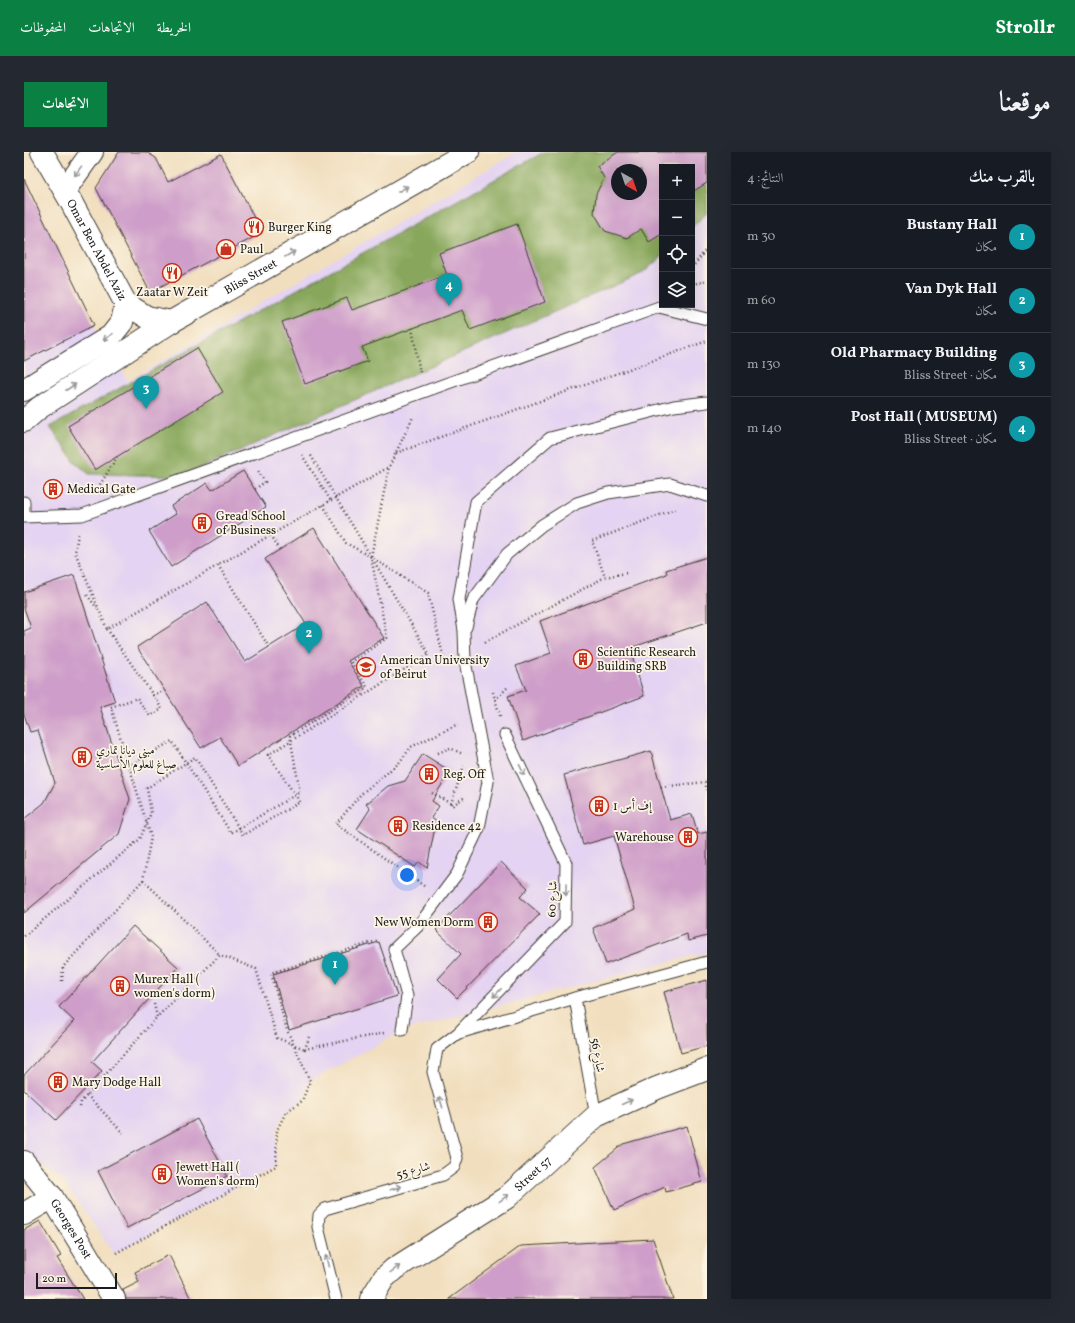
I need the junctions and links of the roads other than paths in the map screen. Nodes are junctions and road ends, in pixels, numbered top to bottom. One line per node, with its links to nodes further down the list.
1 (42, 152): 4 (street, Omar Ben Abdel Aziz)
2 (92, 152): 4 (street, one-way to 4)
3 (468, 152): 7 (street, Bliss Street, one-way to 3)
4 (65, 190): 5 (street, Omar Ben Abdel Aziz)
5 (126, 304): 7 (street, Omar Ben Abdel Aziz); 8 (street, one-way to 8)
6 (707, 319): 14 (lane)
7 (171, 322): 10 (street, Bliss Street, one-way to 7)
8 (24, 390)
9 (707, 402): 15 (lane)
10 (31, 415)
11 (707, 496): 15 (lane)
12 (24, 502): 13 (lane)
13 (24, 512)
14 (24, 517)
15 (464, 631): 19 (lane)
16 (505, 735): 20 (lane, شارع 60, one-way to 20)
17 (707, 962): 18 (lane)
18 (575, 998): 20 (lane); 22 (lane, شارع 56)
19 (402, 1030)
20 (458, 1033): 27 (lane, شارع 55, one-way to 20)
21 (707, 1069): 22 (street, Street 57, one-way to 21)
22 (596, 1116): 28 (street, Street 57, one-way to 22)
23 (24, 1162): 24 (street, Georges Post)
24 (52, 1196): 25 (street); 26 (street, Georges Post)
25 (24, 1214)
26 (114, 1299)
27 (336, 1299)
28 (371, 1299)

